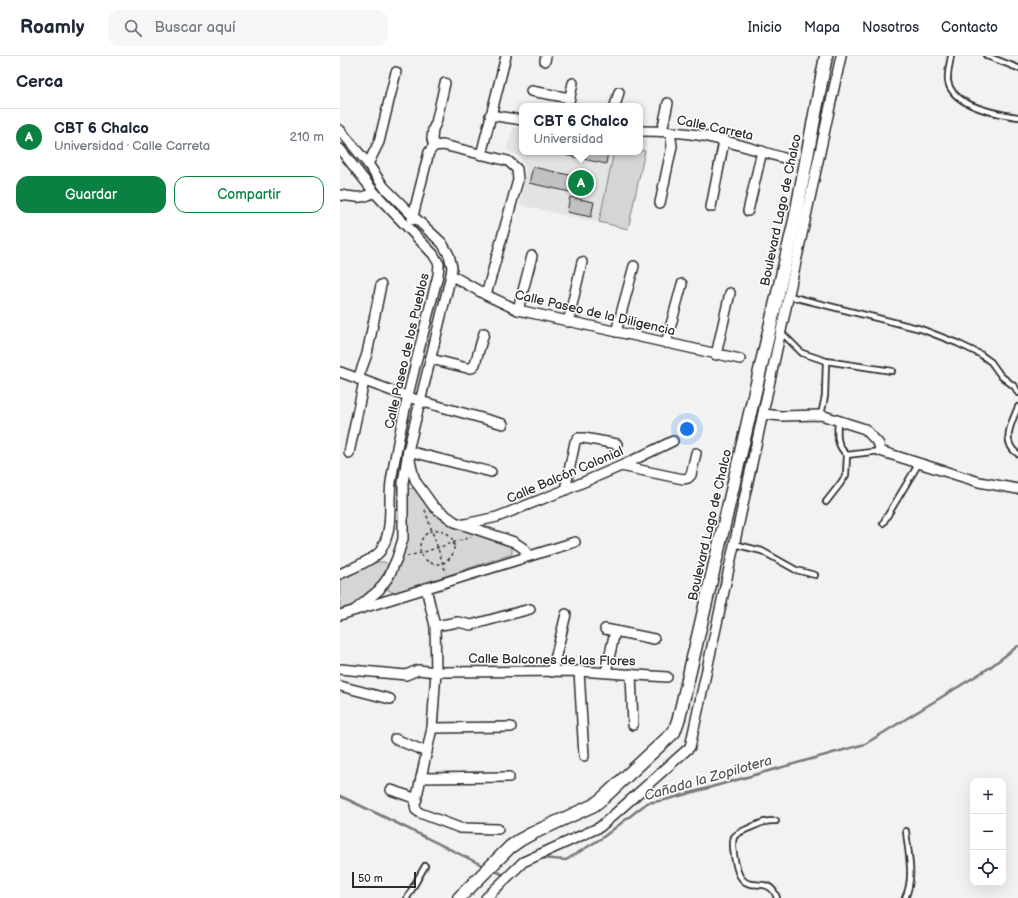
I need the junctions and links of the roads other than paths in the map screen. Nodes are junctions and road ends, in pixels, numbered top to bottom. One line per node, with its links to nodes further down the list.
1 (506, 56): 15 (street)
2 (826, 56): 124 (main road, Boulevard Lago de Chalco)
3 (841, 56): 43 (street)
4 (952, 56): 16 (lane)
5 (987, 56): 6 (lane)
6 (1018, 68)
7 (396, 72): 27 (street)
8 (445, 83): 22 (street)
9 (573, 83): 12 (street)
10 (532, 91): 12 (street)
11 (619, 92): 13 (street)
12 (569, 102)
13 (616, 103)
14 (668, 103): 20 (street)
15 (490, 115): 17 (street); 25 (street)
16 (1018, 117)
17 (519, 120)
18 (340, 130): 27 (street, Calle Paseo de los Pueblos)
19 (643, 131): 20 (street, Calle Carreta)
20 (666, 131): 21 (street, Calle Carreta); 30 (street)
21 (724, 141): 24 (street, Calle Carreta); 31 (street)
22 (434, 146): 25 (street); 33 (street)
23 (340, 149): 28 (street, Calle Paseo de los Pueblos)
24 (762, 151): 26 (street, Calle Carreta); 32 (street)
25 (481, 154): 42 (street)
26 (784, 158)
27 (368, 164): 33 (street, Calle Paseo de los Pueblos)
28 (374, 192): 29 (street); 34 (street, Calle Paseo de los Pueblos)
29 (340, 195)
30 (660, 203)
31 (711, 207)
32 (748, 211)
33 (413, 216): 34 (street); 38 (street, Calle Paseo de los Pueblos)
34 (409, 229): 58 (street, Calle Paseo de los Pueblos)
35 (532, 256): 44 (street)
36 (582, 262): 45 (street)
37 (634, 266): 46 (street)
38 (451, 275): 42 (street, Calle Paseo de la Diligencia); 51 (street, Calle Paseo de los Pueblos)
39 (682, 284): 49 (street)
40 (381, 285): 56 (street)
41 (730, 293): 50 (street)
42 (486, 295): 44 (street, Calle Paseo de la Diligencia)
43 (789, 296): 47 (street); 57 (lane)
44 (518, 310): 45 (street, Calle Paseo de la Diligencia)
45 (568, 322): 46 (street, Calle Paseo de la Diligencia)
46 (616, 332): 49 (street, Calle Paseo de la Diligencia)
47 (781, 332): 53 (lane); 61 (street)
48 (484, 333): 51 (street)
49 (666, 343): 50 (street, Calle Paseo de la Diligencia)
50 (716, 355): 52 (street, Calle Paseo de la Diligencia)
51 (431, 359): 59 (street, Calle Paseo de los Pueblos)
52 (740, 359)
53 (826, 361): 54 (lane); 62 (lane)
54 (892, 371)
55 (340, 372): 56 (street)
56 (361, 380): 58 (street); 69 (street)
57 (1018, 392)
58 (408, 397): 59 (street); 77 (street, Calle Paseo de los Pueblos)
59 (420, 401): 64 (street); 67 (street, Calle Paseo de los Pueblos)
60 (1018, 407): 71 (lane)
61 (763, 414): 62 (street); 85 (street)
62 (822, 416): 63 (street)
63 (838, 421): 68 (street); 72 (lane)
64 (503, 424)
65 (673, 441): 74 (street, Calle Balcón Colonial)
66 (617, 444): 80 (street)
67 (408, 452): 75 (street); 76 (street); 78 (street, Calle Paseo de los Pueblos)
68 (880, 452): 72 (lane); 73 (street)
69 (349, 453)
70 (696, 453): 74 (street)
71 (1018, 454)
72 (847, 455): 81 (lane)
73 (919, 463): 79 (street); 82 (lane)
74 (621, 466): 80 (street, Calle Balcón Colonial)
75 (491, 472)
76 (416, 482): 78 (street); 83 (street)
77 (391, 483): 78 (street); 86 (street, Calle Paseo de los Pueblos)
78 (403, 483): 88 (street, Calle Paseo de los Pueblos)
79 (1018, 489)
80 (565, 490): 83 (street, Calle Balcón Colonial)
81 (826, 502)
82 (883, 523)
83 (465, 524): 87 (street)
84 (575, 542): 87 (street)
85 (734, 544): 90 (lane); 125 (street)
86 (381, 551): 88 (street); 89 (street)
87 (529, 556): 91 (street)
88 (398, 558): 93 (street, Calle Paseo de los Pueblos)
89 (340, 574)
90 (815, 575)
91 (426, 588): 93 (street); 96 (street)
92 (530, 608): 96 (street)
93 (355, 610): 95 (street)
94 (566, 614): 103 (street)
95 (340, 615)
96 (435, 626): 102 (street)
97 (605, 629): 98 (street)
98 (615, 631): 99 (street); 104 (street)
99 (654, 639)
100 (340, 669): 102 (street, Calle Balcones de las Flores)
101 (579, 671): 103 (street, Calle Balcones de las Flores); 104 (street, Calle Balcones de las Flores); 114 (street)
102 (436, 672): 103 (street, Calle Balcones de las Flores); 111 (street)
103 (552, 672)
104 (606, 672): 105 (street, Calle Balcones de las Flores)
105 (631, 674): 106 (street, Calle Balcones de las Flores); 109 (street)
106 (667, 677)
107 (340, 686): 108 (street)
108 (390, 699)
109 (633, 725)
110 (511, 727): 111 (street)
111 (432, 728): 113 (street)
112 (395, 739): 113 (street)
113 (427, 752): 116 (street)
114 (584, 756)
115 (509, 777): 116 (street)
116 (421, 778): 118 (street)
117 (391, 790): 118 (street)
118 (417, 799): 120 (street)
119 (776, 821): 126 (lane)
120 (498, 829)
121 (906, 832): 127 (lane)
122 (425, 866): 123 (lane)
123 (407, 898)
124 (459, 898)
125 (486, 898)
126 (777, 898)
127 (906, 898)

